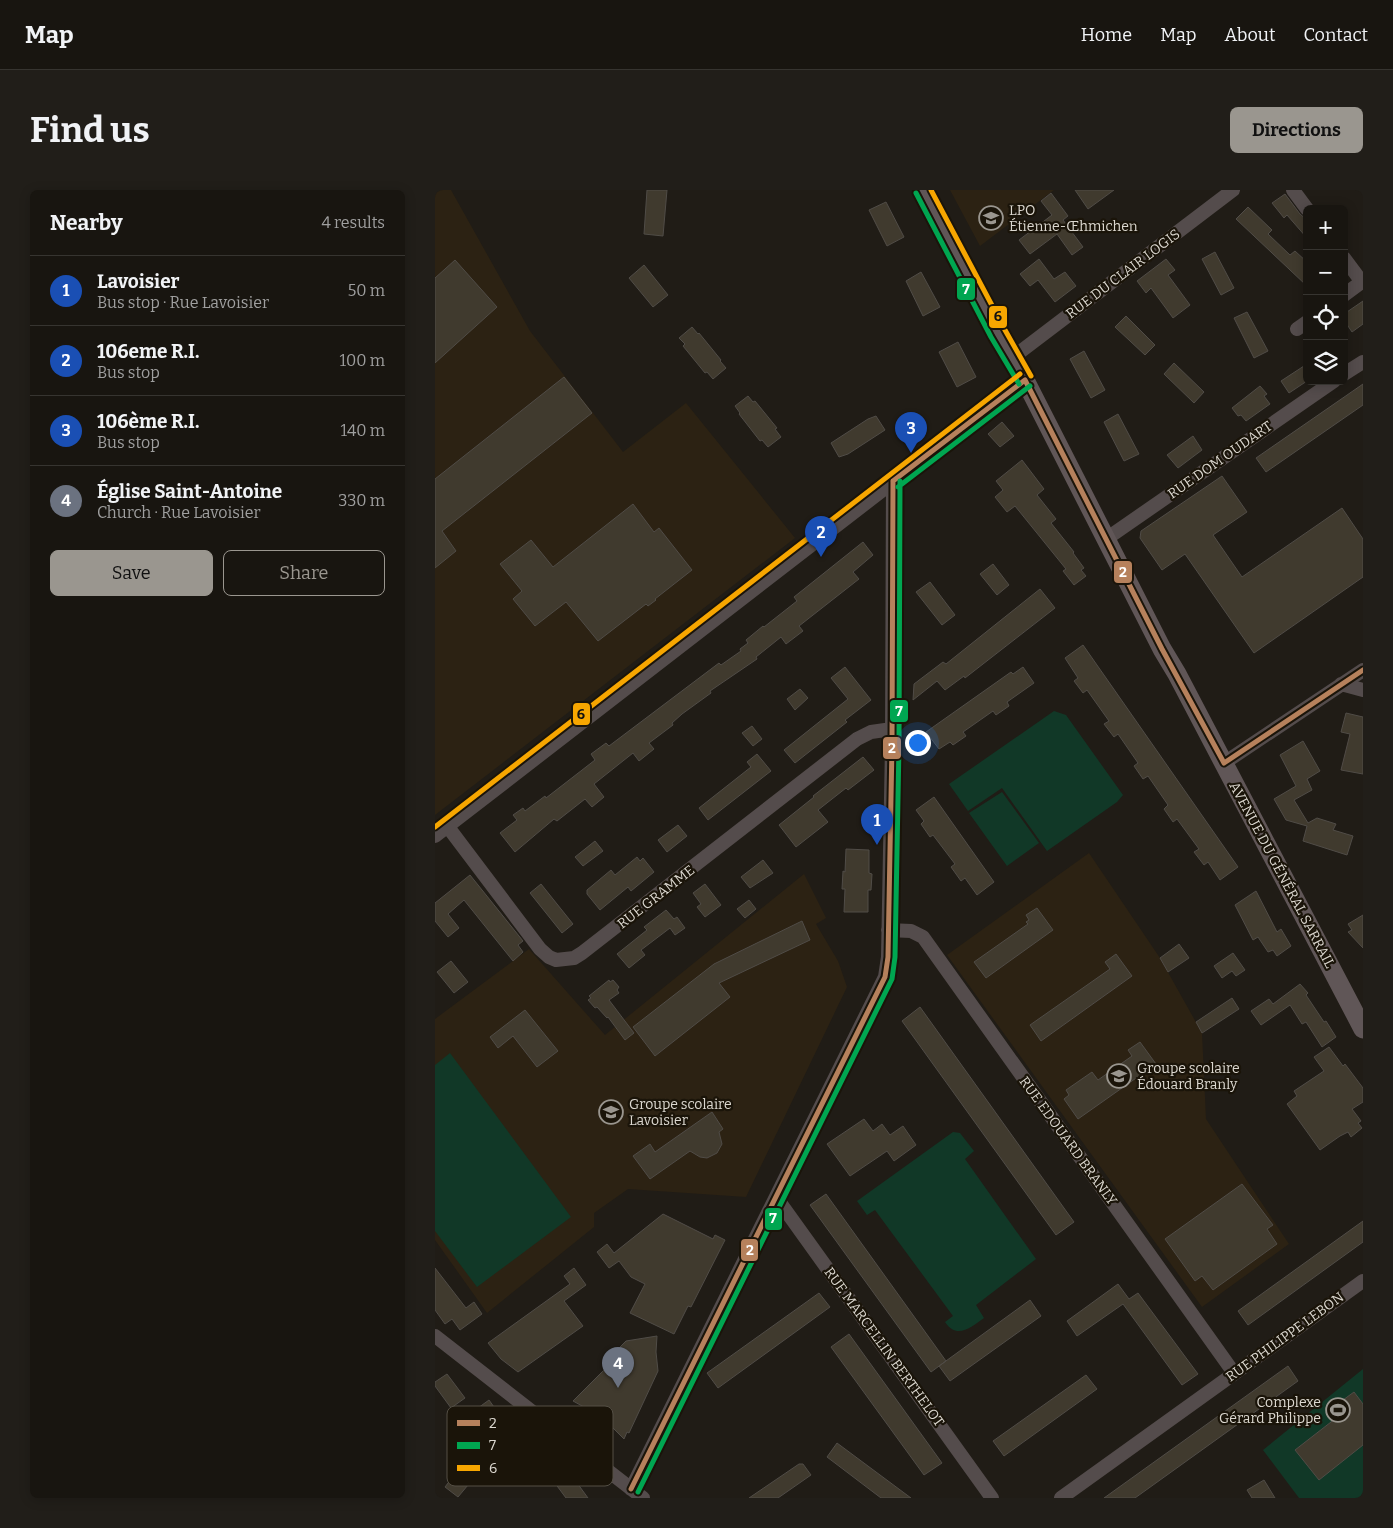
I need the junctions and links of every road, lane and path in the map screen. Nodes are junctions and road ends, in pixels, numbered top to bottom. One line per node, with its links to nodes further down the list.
1 (923, 190): 8 (main road, AVENUE DU GÉNÉRAL SARRAIL)
2 (1233, 190): 8 (street, RUE DU CLAIR LOGIS)
3 (1293, 190): 4 (street)
4 (1304, 205)
5 (1348, 263): 6 (street)
6 (1362, 282): 7 (street)
7 (1348, 292)
8 (1013, 358): 11 (main road, AVENUE DU GÉNÉRAL SARRAIL)
9 (1363, 362): 10 (street)
10 (1348, 371)
11 (1025, 380): 13 (street); 14 (main road, AVENUE DU GÉNÉRAL SARRAIL)
12 (1328, 385): 14 (street, RUE DOM OUDART)
13 (893, 481): 18 (street); 20 (street)
14 (1106, 539): 19 (main road, AVENUE DU GÉNÉRAL SARRAIL)
15 (1363, 670): 16 (street)
16 (1341, 684): 17 (street); 19 (street)
17 (1363, 690)
18 (892, 729): 20 (street, RUE GRAMME); 22 (street)
19 (1224, 763): 23 (main road, AVENUE DU GÉNÉRAL SARRAIL)
20 (447, 827): 21 (street)
21 (435, 836)
22 (888, 930): 24 (street); 27 (street, RUE EDOUARD BRANLY)
23 (1363, 1029)
24 (777, 1197): 30 (street); 32 (street, RUE MARCELLIN BERTHELOT)
25 (1363, 1281): 27 (street, RUE PHILIPPE LEBON)
26 (435, 1336): 28 (street)
27 (1234, 1373): 33 (street, RUE PHILIPPE LEBON)
28 (525, 1406)
29 (613, 1475): 30 (street)
30 (631, 1489): 31 (street)
31 (643, 1498)
32 (992, 1498)
33 (1061, 1498)

